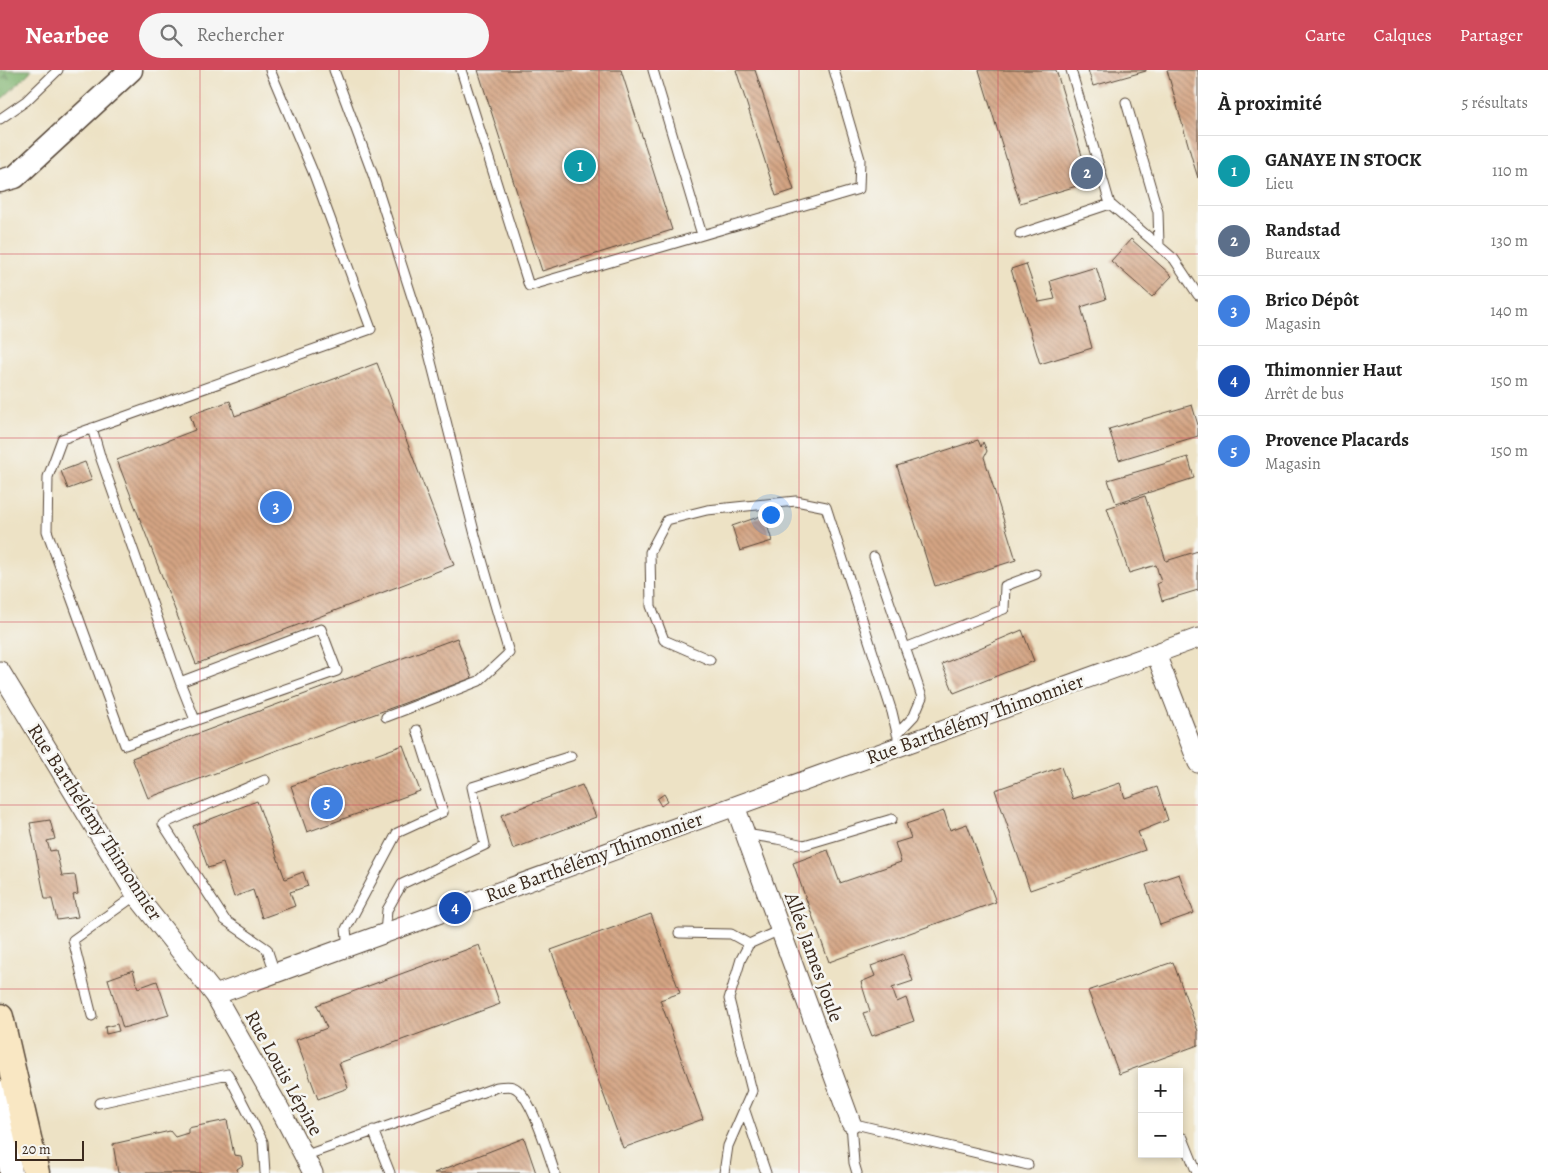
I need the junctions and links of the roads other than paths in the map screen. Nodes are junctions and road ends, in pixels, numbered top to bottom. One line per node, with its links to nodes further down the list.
1 (58, 70): 10 (lane)
2 (131, 70): 11 (street)
3 (270, 70): 17 (lane)
4 (334, 70): 26 (lane)
5 (461, 70): 14 (lane)
6 (653, 70): 14 (lane)
7 (834, 70): 14 (lane)
8 (1071, 70): 12 (lane)
9 (1126, 102): 15 (lane)
10 (0, 119)
11 (8, 179)
12 (1110, 204): 13 (lane); 15 (lane)
13 (1020, 234)
14 (702, 235)
15 (1159, 245): 16 (lane)
16 (1198, 295)
17 (92, 428): 25 (lane); 27 (lane)
18 (874, 557): 21 (lane)
19 (1036, 574): 21 (lane)
20 (1198, 638): 22 (street, Rue Barthélémy Thimonnier)
21 (905, 648): 29 (lane)
22 (1156, 654): 29 (street, Rue Barthélémy Thimonnier); 31 (street)
23 (710, 660): 29 (lane)
24 (0, 672): 36 (street, Rue Barthélémy Thimonnier)
25 (180, 682): 27 (lane); 27 (lane)
26 (386, 717)
27 (195, 720)
28 (417, 730): 41 (lane)
29 (899, 740): 33 (street, Rue Barthélémy Thimonnier)
30 (571, 756): 38 (lane)
31 (1198, 763)
32 (265, 780): 42 (lane)
33 (735, 806): 35 (street, Allée James Joule); 38 (street, Rue Barthélémy Thimonnier)
34 (892, 818): 35 (lane)
35 (745, 834): 37 (street, Allée James Joule)
36 (136, 895): 43 (street, Rue Barthélémy Thimonnier); 44 (lane)
37 (780, 930): 40 (lane); 49 (street, Allée James Joule)
38 (386, 933): 41 (street, Rue Barthélémy Thimonnier)
39 (679, 933): 40 (lane)
40 (749, 944): 48 (lane)
41 (348, 947): 42 (street, Rue Barthélémy Thimonnier)
42 (275, 973): 43 (street, Rue Barthélémy Thimonnier)
43 (215, 995): 52 (street, Rue Louis Lépine)
44 (92, 1016)
45 (0, 1017): 56 (main road)
46 (0, 1092): 55 (street)
47 (99, 1103): 57 (lane)
48 (744, 1108): 61 (lane); 62 (lane)
49 (851, 1122): 54 (lane); 63 (lane)
50 (373, 1130): 52 (lane); 59 (lane); 60 (lane)
51 (1183, 1138): 53 (lane)
52 (304, 1156): 58 (street, Rue Louis Lépine)
53 (1195, 1161): 64 (lane)
54 (1028, 1165)
55 (11, 1173)
56 (36, 1173)
57 (265, 1173)
58 (313, 1173)
59 (390, 1173)
60 (555, 1173)
61 (724, 1173)
62 (766, 1173)
63 (857, 1173)
64 (1197, 1173)

